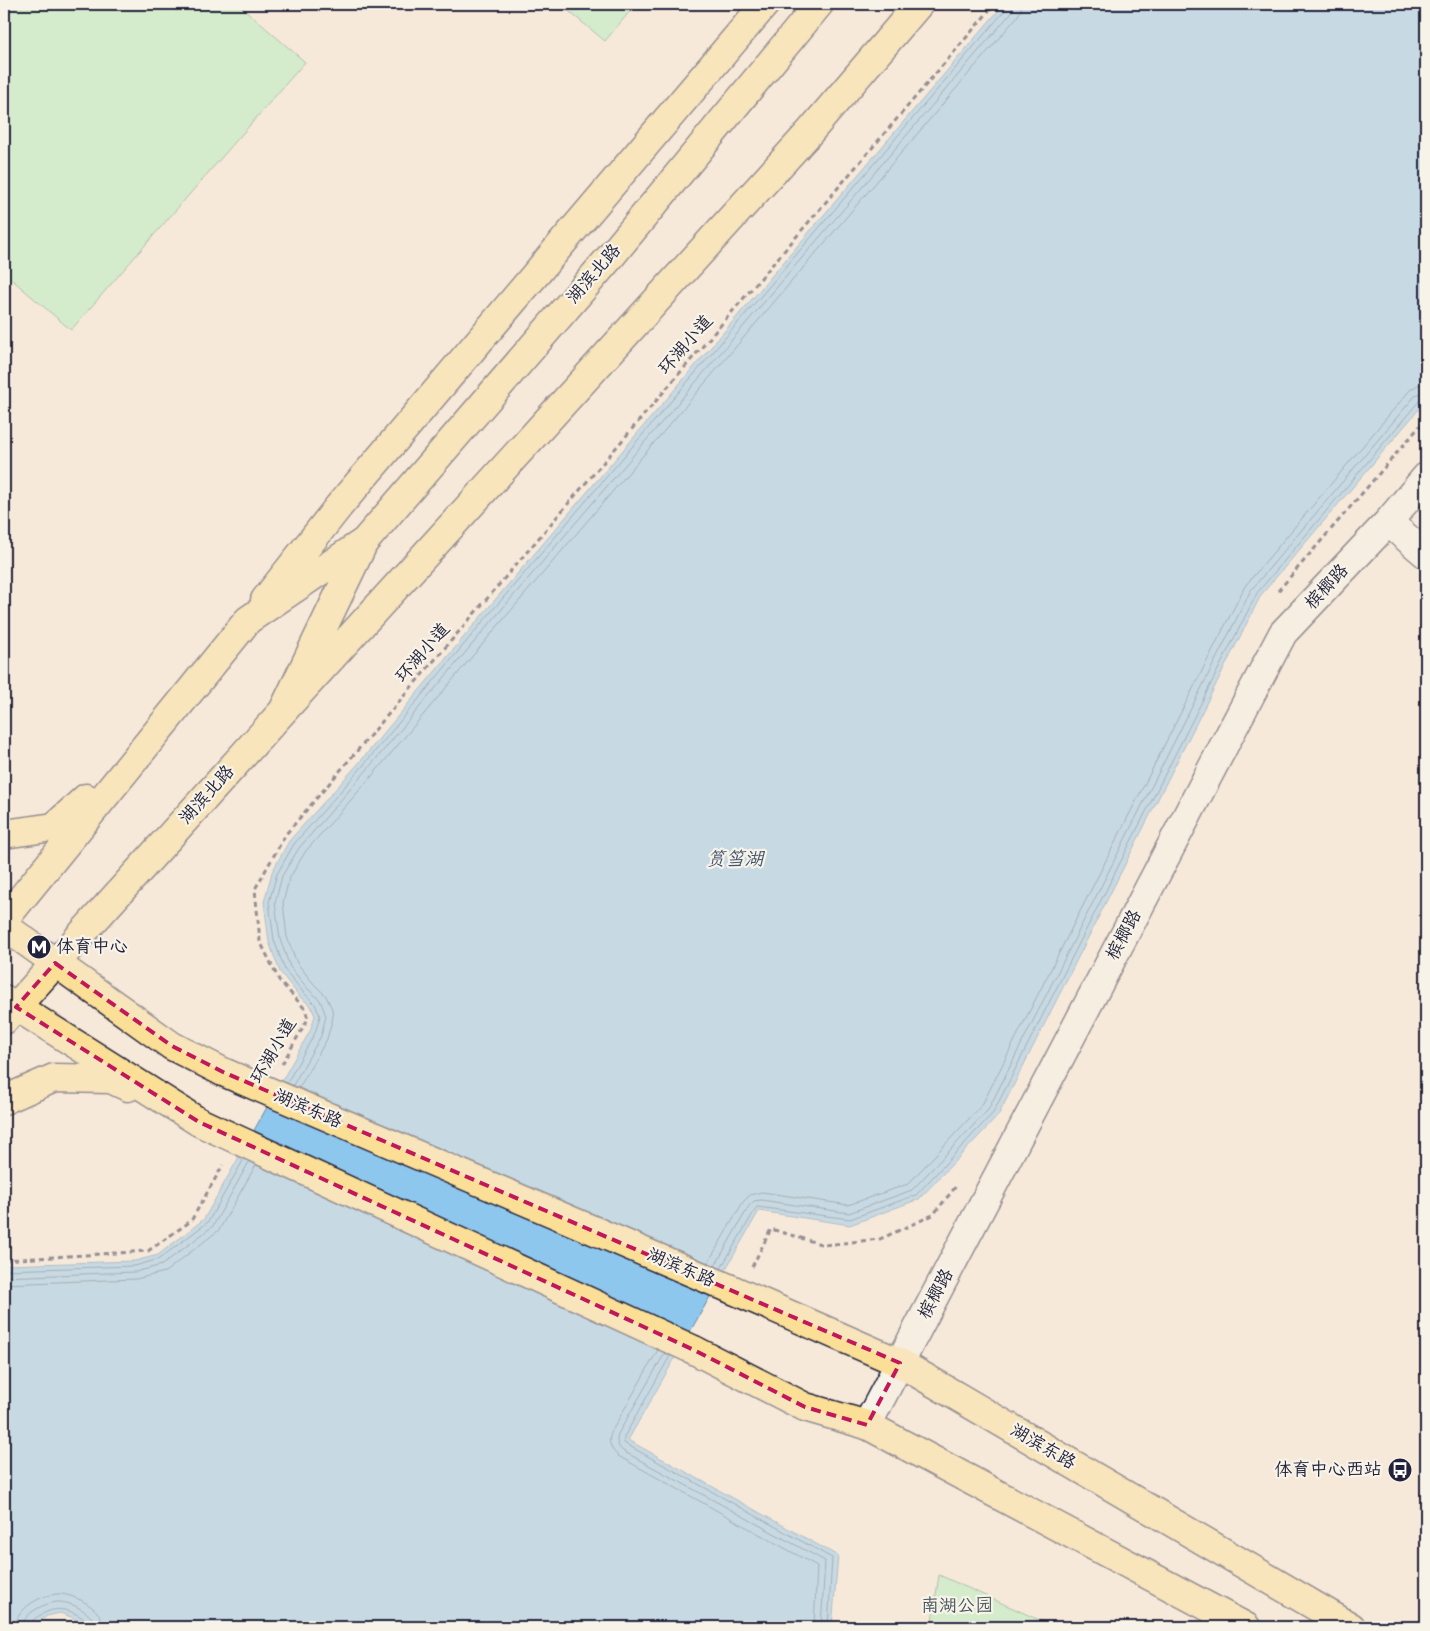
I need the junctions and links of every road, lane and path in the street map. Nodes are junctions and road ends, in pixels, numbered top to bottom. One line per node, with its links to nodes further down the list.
1 (765, 4): 11 (main road)
2 (819, 4): 8 (main road, 湖滨北路)
3 (919, 4): 12 (main road)
4 (995, 4): 19 (path, 环湖小道)
5 (1426, 419): 10 (path)
6 (1426, 477): 7 (street, 槟榔路)
7 (1388, 522): 9 (street); 26 (street, 槟榔路)
8 (365, 541): 11 (main road, 湖滨北路); 12 (main road, 湖滨北路)
9 (1426, 554)
10 (1272, 598)
11 (248, 620): 13 (main road, 湖滨北路)
12 (283, 711): 17 (main road, 湖滨北路)
13 (162, 728): 14 (main road); 15 (main road, 湖滨北路)
14 (4, 834)
15 (4, 920)
16 (4, 926): 17 (main road, 湖滨东路)
17 (55, 963): 18 (main road, 湖滨北路); 26 (main road, 湖滨东路, bridge)
18 (8, 1009): 21 (main road)
19 (279, 1070)
20 (4, 1100): 21 (main road)
21 (199, 1122): 27 (main road, bridge)
22 (225, 1162): 24 (path)
23 (962, 1179): 25 (path)
24 (4, 1260)
25 (751, 1270)
26 (900, 1363): 27 (street, 槟榔路); 29 (main road, 湖滨东路)
27 (867, 1425): 28 (main road)
28 (1246, 1627)
29 (1351, 1627)

